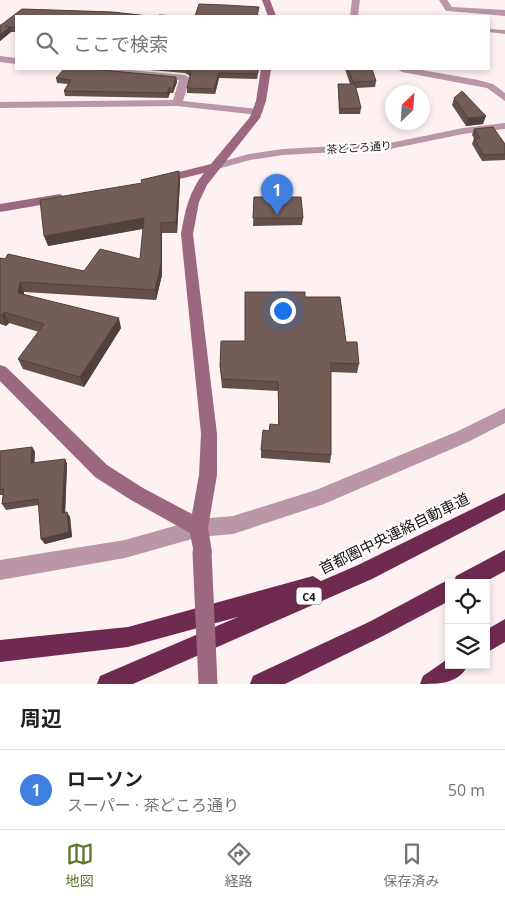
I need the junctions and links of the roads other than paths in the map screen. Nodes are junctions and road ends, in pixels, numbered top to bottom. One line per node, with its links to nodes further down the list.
1 (266, 0): 5 (street)
2 (356, 0): 6 (street)
3 (442, 0): 4 (street)
4 (505, 13)
5 (272, 15)
6 (354, 15)
7 (490, 31): 8 (lane)
8 (505, 32)
9 (0, 60): 10 (street)
10 (15, 61)
11 (102, 70): 15 (street)
12 (266, 70): 17 (street)
13 (408, 70): 14 (street)
14 (505, 98)
15 (177, 103): 16 (street); 17 (street)
16 (0, 105)
17 (258, 112): 19 (street)
18 (505, 126): 19 (street, 茶どころ通り)
19 (214, 167): 20 (street); 26 (street)
20 (148, 182)
21 (74, 195): 22 (street)
22 (0, 208)
23 (0, 371): 26 (street)
24 (505, 415): 26 (street)
25 (505, 501): 29 (highway, 首都圏中央連絡自動車道 / C4)
26 (200, 528): 28 (street); 37 (street, bridge)
27 (505, 560): 30 (highway)
28 (0, 570)
29 (365, 572): 34 (highway); 36 (highway, 首都圏中央連絡自動車道 / C4)
30 (470, 579)
31 (445, 592): 38 (highway)
32 (505, 630): 33 (highway)
33 (490, 640)
34 (0, 651)
35 (452, 669): 39 (highway)
36 (108, 684)
37 (208, 684)
38 (261, 684)
39 (431, 684)

